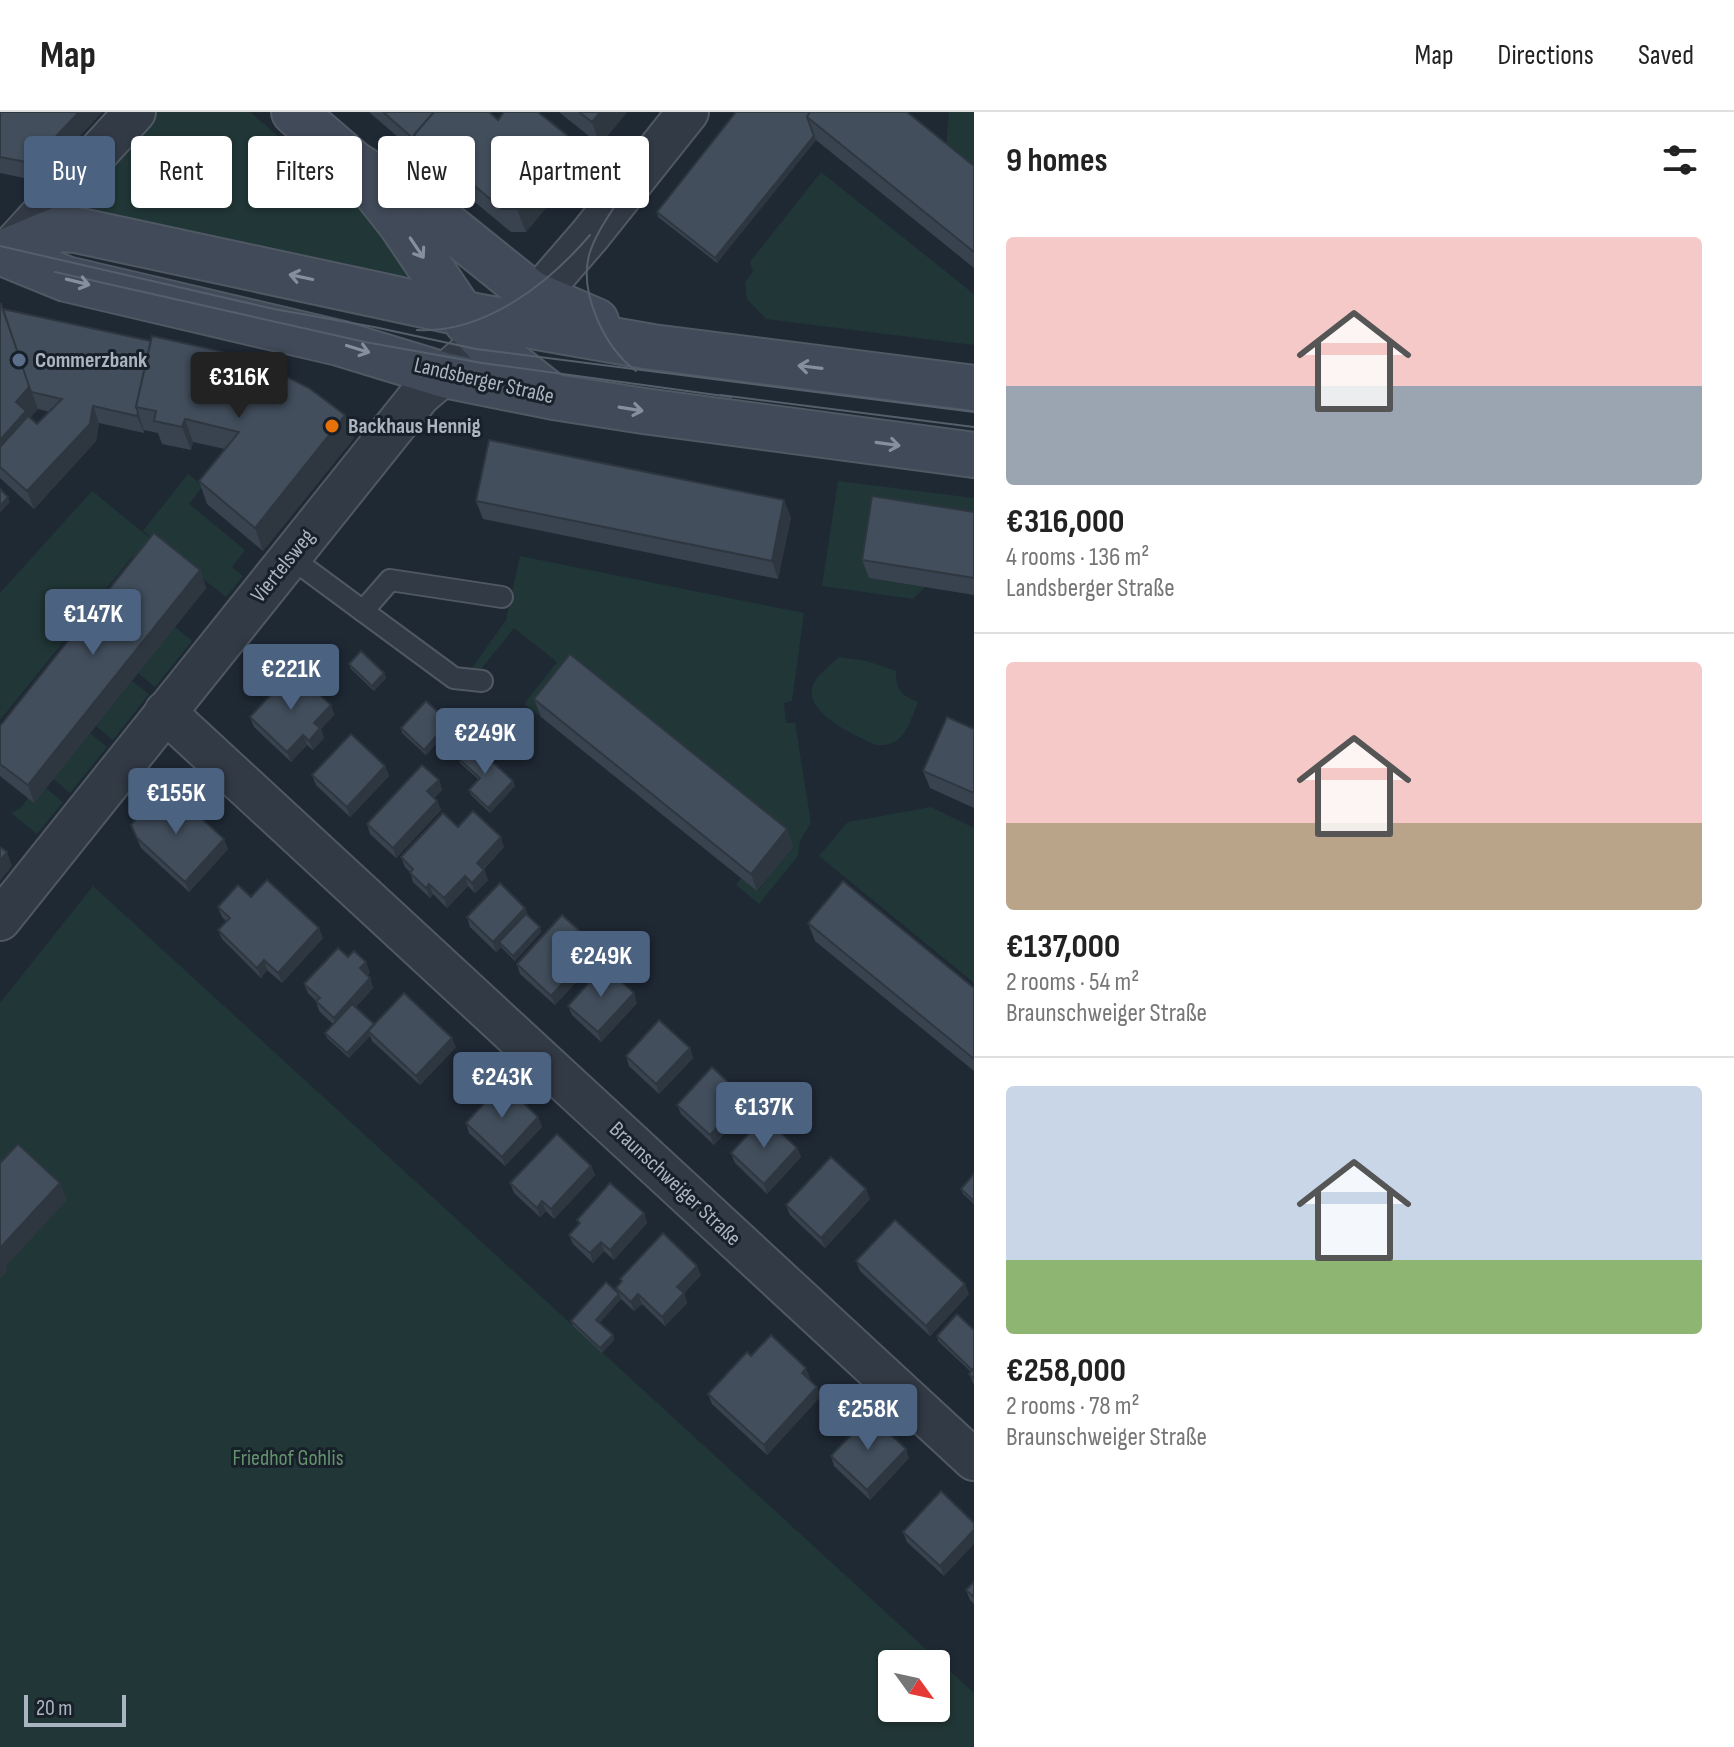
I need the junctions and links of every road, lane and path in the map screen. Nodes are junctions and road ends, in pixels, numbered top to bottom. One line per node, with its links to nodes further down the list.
1 (135, 112): 7 (street)
2 (294, 112): 4 (main road)
3 (688, 112): 8 (street, Viertelsweg)
4 (322, 136)
5 (362, 169): 8 (main road)
6 (362, 174): 8 (main road, one-way to 8)
7 (2, 255): 8 (main road, one-way to 7); 9 (main road, Landsberger Straße, one-way to 9)
8 (497, 318): 9 (street, Viertelsweg); 10 (main road, one-way to 8); 11 (main road)
9 (444, 375): 11 (main road, Landsberger Straße); 13 (street, Viertelsweg)
10 (974, 388)
11 (554, 397): 12 (main road, Landsberger Straße, one-way to 12)
12 (974, 455)
13 (290, 557): 15 (lane); 17 (street, Viertelsweg)
14 (502, 597): 15 (lane)
15 (363, 611): 16 (lane)
16 (482, 681)
17 (165, 712): 18 (street, Viertelsweg); 19 (street, Braunschweiger Straße)
18 (0, 920)
19 (974, 1460)

